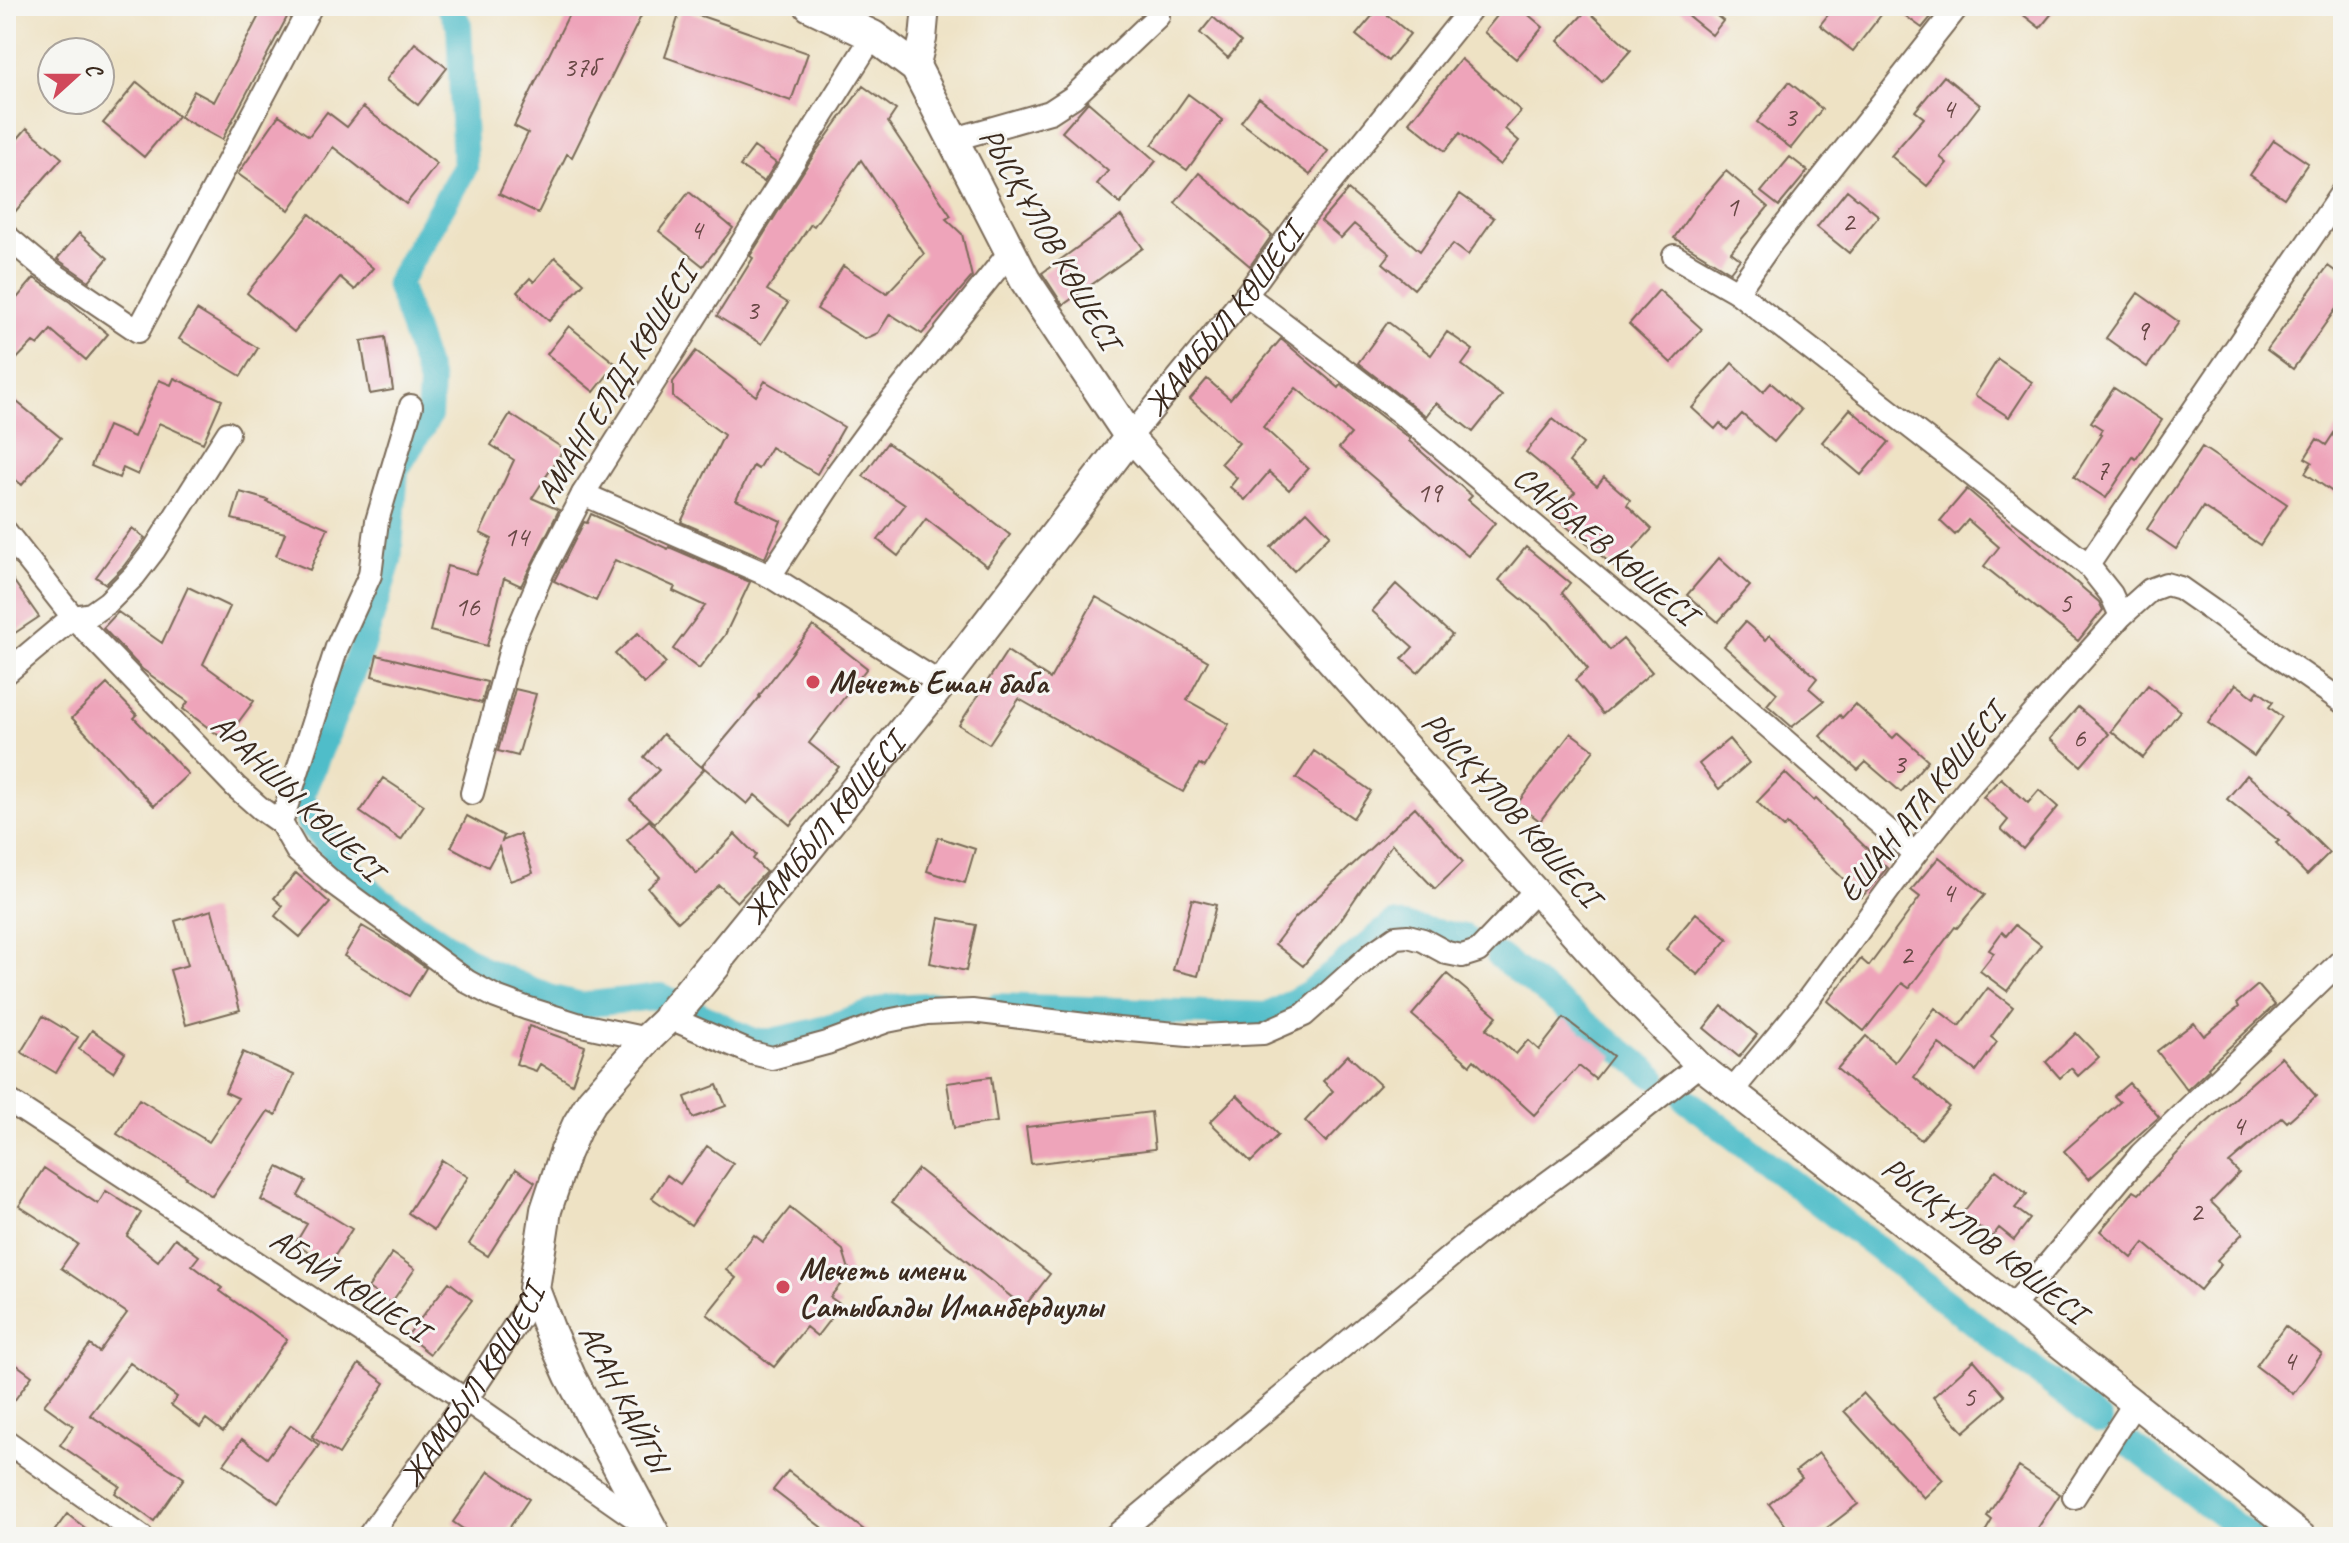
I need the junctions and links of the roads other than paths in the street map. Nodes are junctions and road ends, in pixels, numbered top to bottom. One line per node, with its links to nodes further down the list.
1 (311, 6): 11 (street)
2 (810, 6): 7 (main road, РЫСҚҰЛОВ КӨШЕСІ)
3 (926, 6): 8 (street)
4 (1473, 6): 15 (street, ЖАМБЫЛ КӨШЕСІ)
5 (1958, 6): 14 (street)
6 (1158, 16): 9 (street)
7 (873, 36): 8 (main road, РЫСҚҰЛОВ КӨШЕСІ); 19 (street, АМАНГЕЛДІ КӨШЕСІ)
8 (916, 68): 9 (main road, РЫСҚҰЛОВ КӨШЕСІ)
9 (951, 140): 12 (main road, РЫСҚҰЛОВ КӨШЕСІ)
10 (2343, 191): 21 (street)
11 (6, 236)
12 (1010, 252): 18 (main road, РЫСҚҰЛОВ КӨШЕСІ); 22 (street)
13 (1674, 256): 14 (street)
14 (1737, 292): 21 (street)
15 (1246, 295): 18 (street, ЖАМБЫЛ КӨШЕСІ); 30 (street, САНБАЕВ КӨШЕСІ)
16 (411, 406): 29 (street)
17 (228, 433): 24 (street)
18 (1130, 437): 26 (main road, ЖАМБЫЛ КӨШЕСІ); 31 (street, РЫСҚҰЛОВ КӨШЕСІ)
19 (583, 494): 22 (street); 28 (street, АМАНГЕЛДІ КӨШЕСІ)
20 (6, 532): 24 (street, АРАНШЫ КӨШЕСІ)
21 (2088, 565): 23 (street)
22 (770, 576): 26 (street)
23 (2121, 616): 27 (street, ЕШАН АТА КӨШЕСІ); 30 (street, ЕШАН АТА КӨШЕСІ)
24 (73, 617): 25 (street); 29 (street, АРАНШЫ КӨШЕСІ)
25 (6, 673)
26 (941, 684): 33 (main road, ЖАМБЫЛ КӨШЕСІ)
27 (2343, 702)
28 (472, 793)
29 (281, 823): 34 (street, АРАНШЫ КӨШЕСІ)
30 (1915, 854): 36 (street, ЕШАН АТА КӨШЕСІ)
31 (1535, 891): 34 (street, АРАНШЫ КӨШЕСІ); 35 (street, РЫСҚҰЛОВ КӨШЕСІ)
32 (2341, 961): 39 (street)
33 (714, 964): 34 (main road, ЖАМБЫЛ КӨШЕСІ)
34 (663, 1024): 38 (main road, ЖАМБЫЛ КӨШЕСІ)
35 (1699, 1065): 36 (street, РЫСҚҰЛОВ КӨШЕСІ); 47 (street)
36 (1732, 1091): 39 (street, РЫСҚҰЛОВ КӨШЕСІ)
37 (6, 1099): 40 (street, АБАЙ КӨШЕСІ)
38 (534, 1289): 40 (street, ЖАМБЫЛ КӨШЕСІ); 44 (main road, АСАН КАЙГЫ)
39 (2012, 1307): 41 (street, РЫСҚҰЛОВ КӨШЕСІ)
40 (466, 1400): 44 (street, АБАЙ КӨШЕСІ); 46 (street, ЖАМБЫЛ КӨШЕСІ)
41 (2134, 1404): 43 (street); 48 (street, РЫСҚҰЛОВ КӨШЕСІ)
42 (6, 1441): 45 (street)
43 (2074, 1497)
44 (654, 1534)
45 (142, 1537)
46 (368, 1537)
47 (1114, 1537)
48 (2303, 1537)

